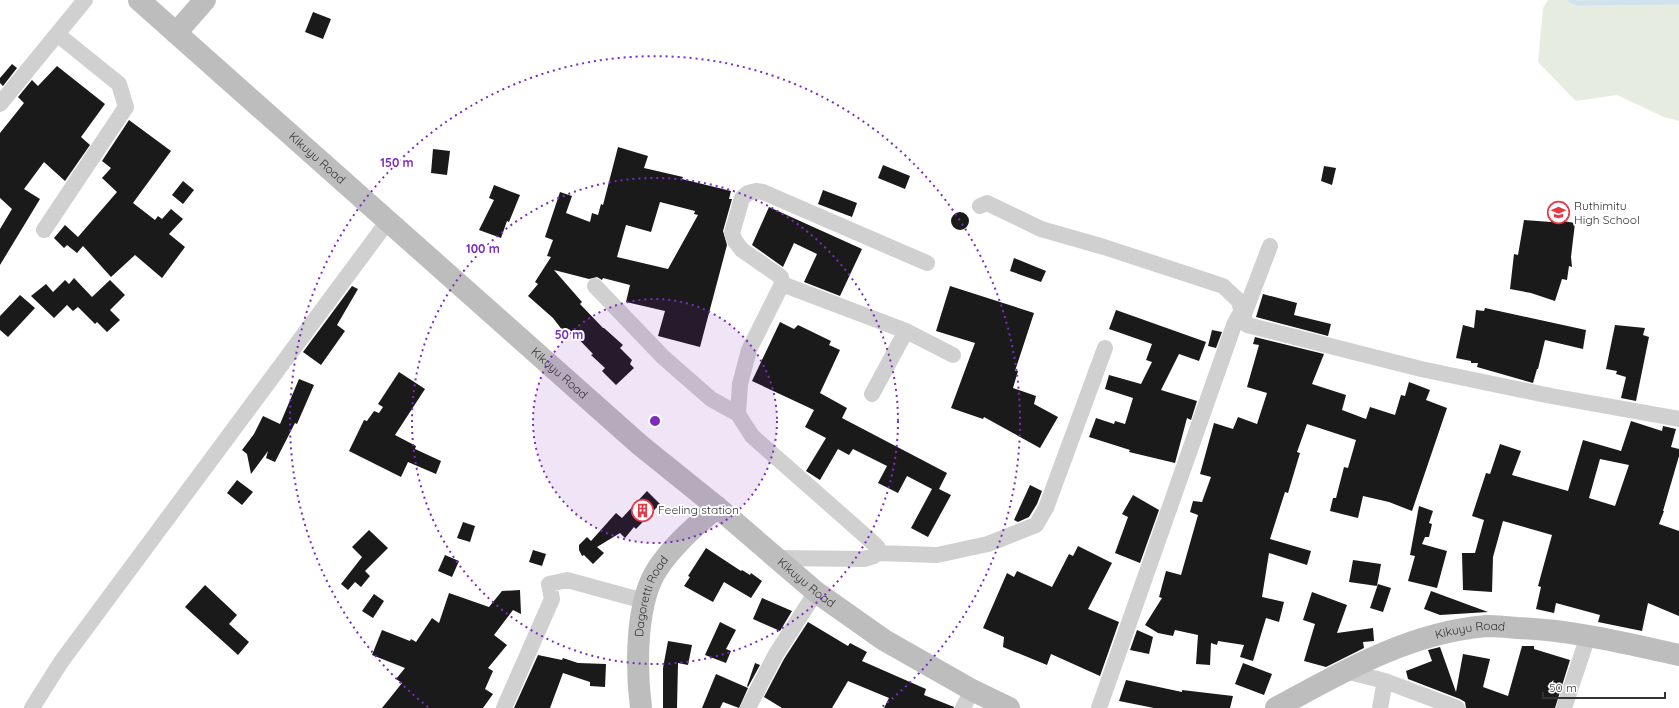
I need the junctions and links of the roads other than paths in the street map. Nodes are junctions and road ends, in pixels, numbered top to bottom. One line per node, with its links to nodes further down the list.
1 (85, 0): 5 (street)
2 (139, 0): 4 (main road, Kikuyu Road)
3 (205, 0): 4 (main road)
4 (176, 33): 8 (main road, Kikuyu Road)
5 (57, 34): 6 (street); 9 (street)
6 (0, 104)
7 (980, 206): 14 (street)
8 (388, 221): 21 (main road, Kikuyu Road); 31 (street)
9 (44, 230)
10 (1270, 246): 14 (street)
11 (927, 263): 12 (street)
12 (782, 284): 15 (street); 19 (street)
13 (595, 286): 19 (street)
14 (1243, 317): 20 (street); 36 (street)
15 (906, 331): 17 (street); 18 (street)
16 (1105, 348): 22 (street)
17 (953, 355)
18 (872, 394)
19 (738, 414): 22 (street)
20 (1679, 419)
21 (717, 507): 23 (main road, Kikuyu Road); 25 (main road, Dagoretti Road)
22 (877, 553): 23 (street)
23 (775, 558): 24 (main road, Kikuyu Road)
24 (816, 592): 30 (main road, Kikuyu Road); 34 (street)
25 (644, 601): 32 (street); 33 (main road, Dagoretti Road)
26 (1588, 636): 27 (main road, Kikuyu Road); 28 (main road, Kikuyu Road); 40 (street)
27 (1679, 655)
28 (1345, 671): 29 (street); 37 (main road, Kikuyu Road)
29 (1385, 681): 38 (street); 39 (street)
30 (967, 699): 35 (main road, Kikuyu Road)
31 (32, 708)
32 (504, 708)
33 (641, 708)
34 (748, 708)
35 (1009, 708)
36 (1099, 708)
37 (1276, 708)
38 (1380, 708)
39 (1457, 708)
40 (1564, 708)

